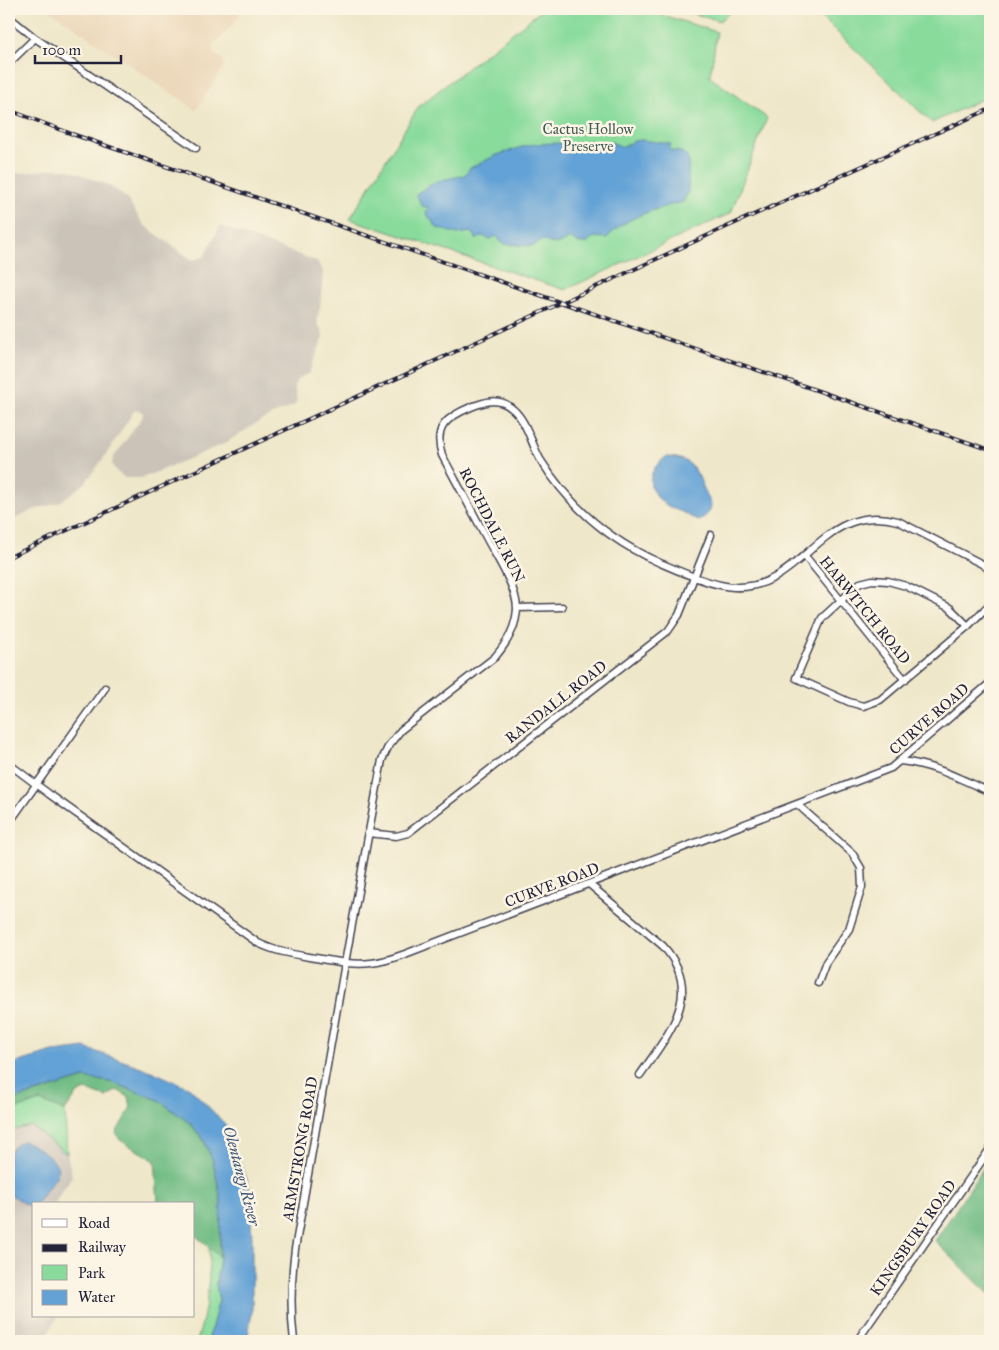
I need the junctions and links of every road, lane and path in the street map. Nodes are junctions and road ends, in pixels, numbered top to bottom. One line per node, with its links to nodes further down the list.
1 (9, 17): 2 (street)
2 (35, 38): 3 (street); 4 (street)
3 (9, 63)
4 (196, 148)
5 (711, 535): 8 (street, RANDALL ROAD)
6 (805, 556): 7 (street, ROCHDALE RUN); 8 (street, ROCHDALE RUN); 9 (street, HARWITCH ROAD)
7 (990, 570)
8 (695, 576): 12 (street, ROCHDALE RUN); 23 (street, RANDALL ROAD)
9 (841, 600): 13 (street); 14 (street, HARWITCH ROAD); 14 (street)
10 (990, 604): 13 (street)
11 (562, 607): 12 (street)
12 (517, 608): 23 (street, ROCHDALE RUN)
13 (968, 626): 14 (street)
14 (905, 680)
15 (990, 683): 17 (street, CURVE ROAD)
16 (105, 688): 19 (street)
17 (900, 761): 20 (street); 21 (street, CURVE ROAD)
18 (9, 764): 19 (street, CURVE ROAD)
19 (37, 785): 22 (street); 25 (street, CURVE ROAD)
20 (990, 792)
21 (798, 805): 24 (street, CURVE ROAD); 26 (street)
22 (9, 823)
23 (368, 832): 25 (street, ROCHDALE RUN)
24 (589, 884): 25 (street, CURVE ROAD); 27 (street)
25 (345, 963): 29 (street, ARMSTRONG ROAD)
26 (818, 983)
27 (640, 1075)
28 (990, 1148): 30 (street, KINGSBURY ROAD)
29 (294, 1341)
30 (857, 1341)

